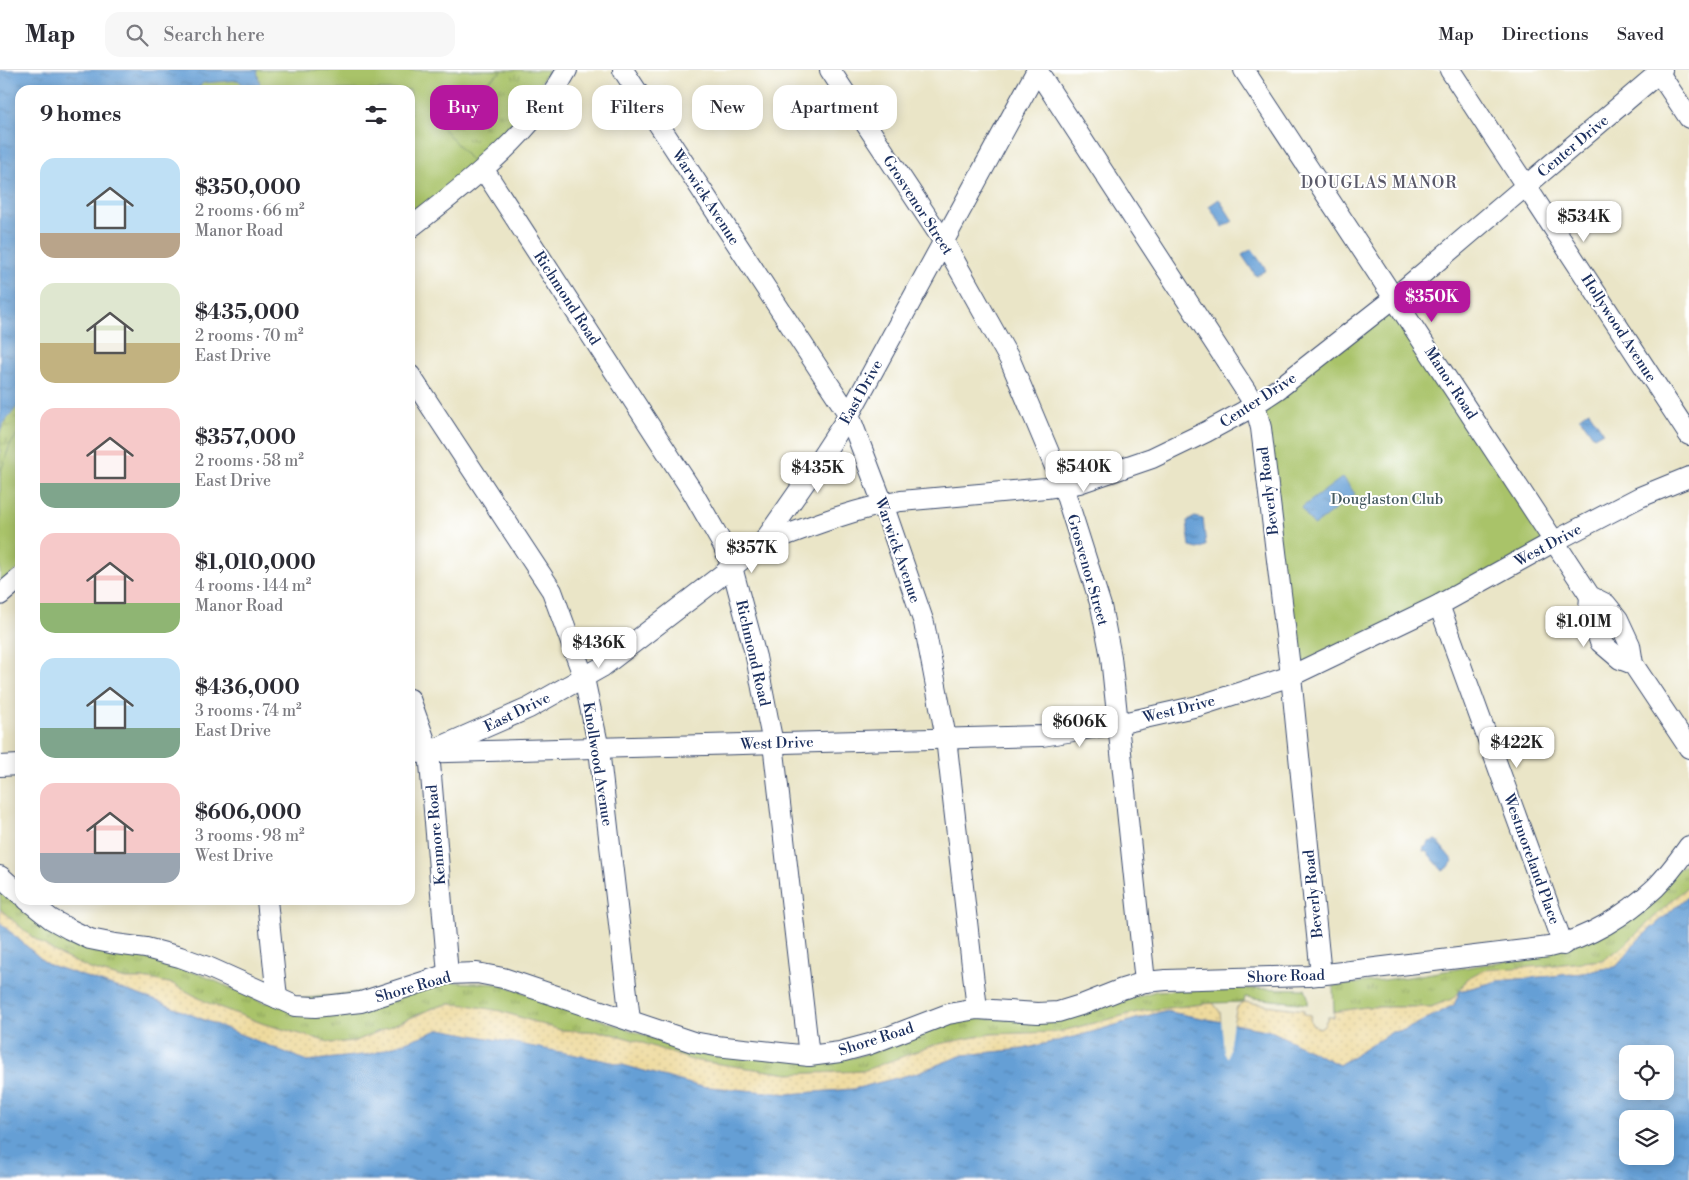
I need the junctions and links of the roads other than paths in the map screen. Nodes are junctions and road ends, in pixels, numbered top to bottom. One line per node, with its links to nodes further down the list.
1 (567, 70): 9 (street)
2 (623, 70): 16 (street, Warwick Avenue)
3 (830, 70): 12 (street, Grosvenor Street)
4 (1037, 70): 12 (street, East Drive); 15 (street, Beverly Road)
5 (1244, 70): 13 (street, Manor Road)
6 (1450, 70): 10 (street, Hollywood Avenue)
7 (1660, 71): 8 (street); 10 (street, Center Drive)
8 (1689, 118)
9 (484, 170): 11 (street); 23 (street, Richmond Road)
10 (1526, 186): 13 (street, Center Drive); 17 (street, Hollywood Avenue)
11 (415, 224)
12 (944, 242): 16 (street, East Drive); 19 (street, Grosvenor Street)
13 (1394, 298): 15 (street, Center Drive); 21 (street, Manor Road)
14 (415, 382): 28 (street, Knollwood Avenue)
15 (1255, 405): 19 (street, Center Drive); 27 (street, Beverly Road)
16 (849, 415): 20 (street, Warwick Avenue); 22 (street, East Drive)
17 (1689, 435)
18 (1689, 477): 21 (street, West Drive)
19 (1063, 486): 20 (street, Center Drive); 29 (street, Grosvenor Street)
20 (883, 504): 22 (street, Center Drive); 31 (street, Warwick Avenue)
21 (1553, 542): 26 (street, West Drive); 33 (street, Manor Road)
22 (762, 544): 23 (street, East Drive)
23 (732, 567): 28 (street, East Drive); 32 (street, Richmond Road)
24 (15, 582): 25 (street)
25 (0, 595)
26 (1439, 605): 27 (street, West Drive); 43 (street, Westmoreland Place)
27 (1291, 676): 29 (street, West Drive); 45 (street, Beverly Road)
28 (584, 678): 34 (street, Knollwood Avenue); 35 (street, East Drive)
29 (1118, 724): 31 (street, West Drive); 46 (street, Grosvenor Street)
30 (415, 726): 35 (street, Kenmore Road)
31 (946, 738): 32 (street, West Drive); 48 (street, Warwick Avenue)
32 (773, 742): 34 (street, West Drive); 50 (street, Richmond Road)
33 (1689, 748)
34 (599, 749): 35 (street, West Drive); 49 (street, Knollwood Avenue)
35 (420, 753): 44 (street, Kenmore Road)
36 (15, 765): 37 (street)
37 (0, 766)
38 (1689, 846): 43 (street, Shore Road)
39 (0, 876): 40 (street)
40 (15, 890)
41 (33, 905): 47 (street, Shore Road)
42 (268, 905): 47 (street)
43 (1563, 944): 45 (street, Shore Road)
44 (448, 974): 47 (street, Shore Road); 49 (street, Shore Road)
45 (1321, 975): 46 (street, Shore Road)
46 (1145, 982): 48 (street, Shore Road)
47 (277, 998)
48 (977, 1009): 50 (street, Shore Road)
49 (630, 1020): 50 (street, Shore Road)
50 (809, 1056)

